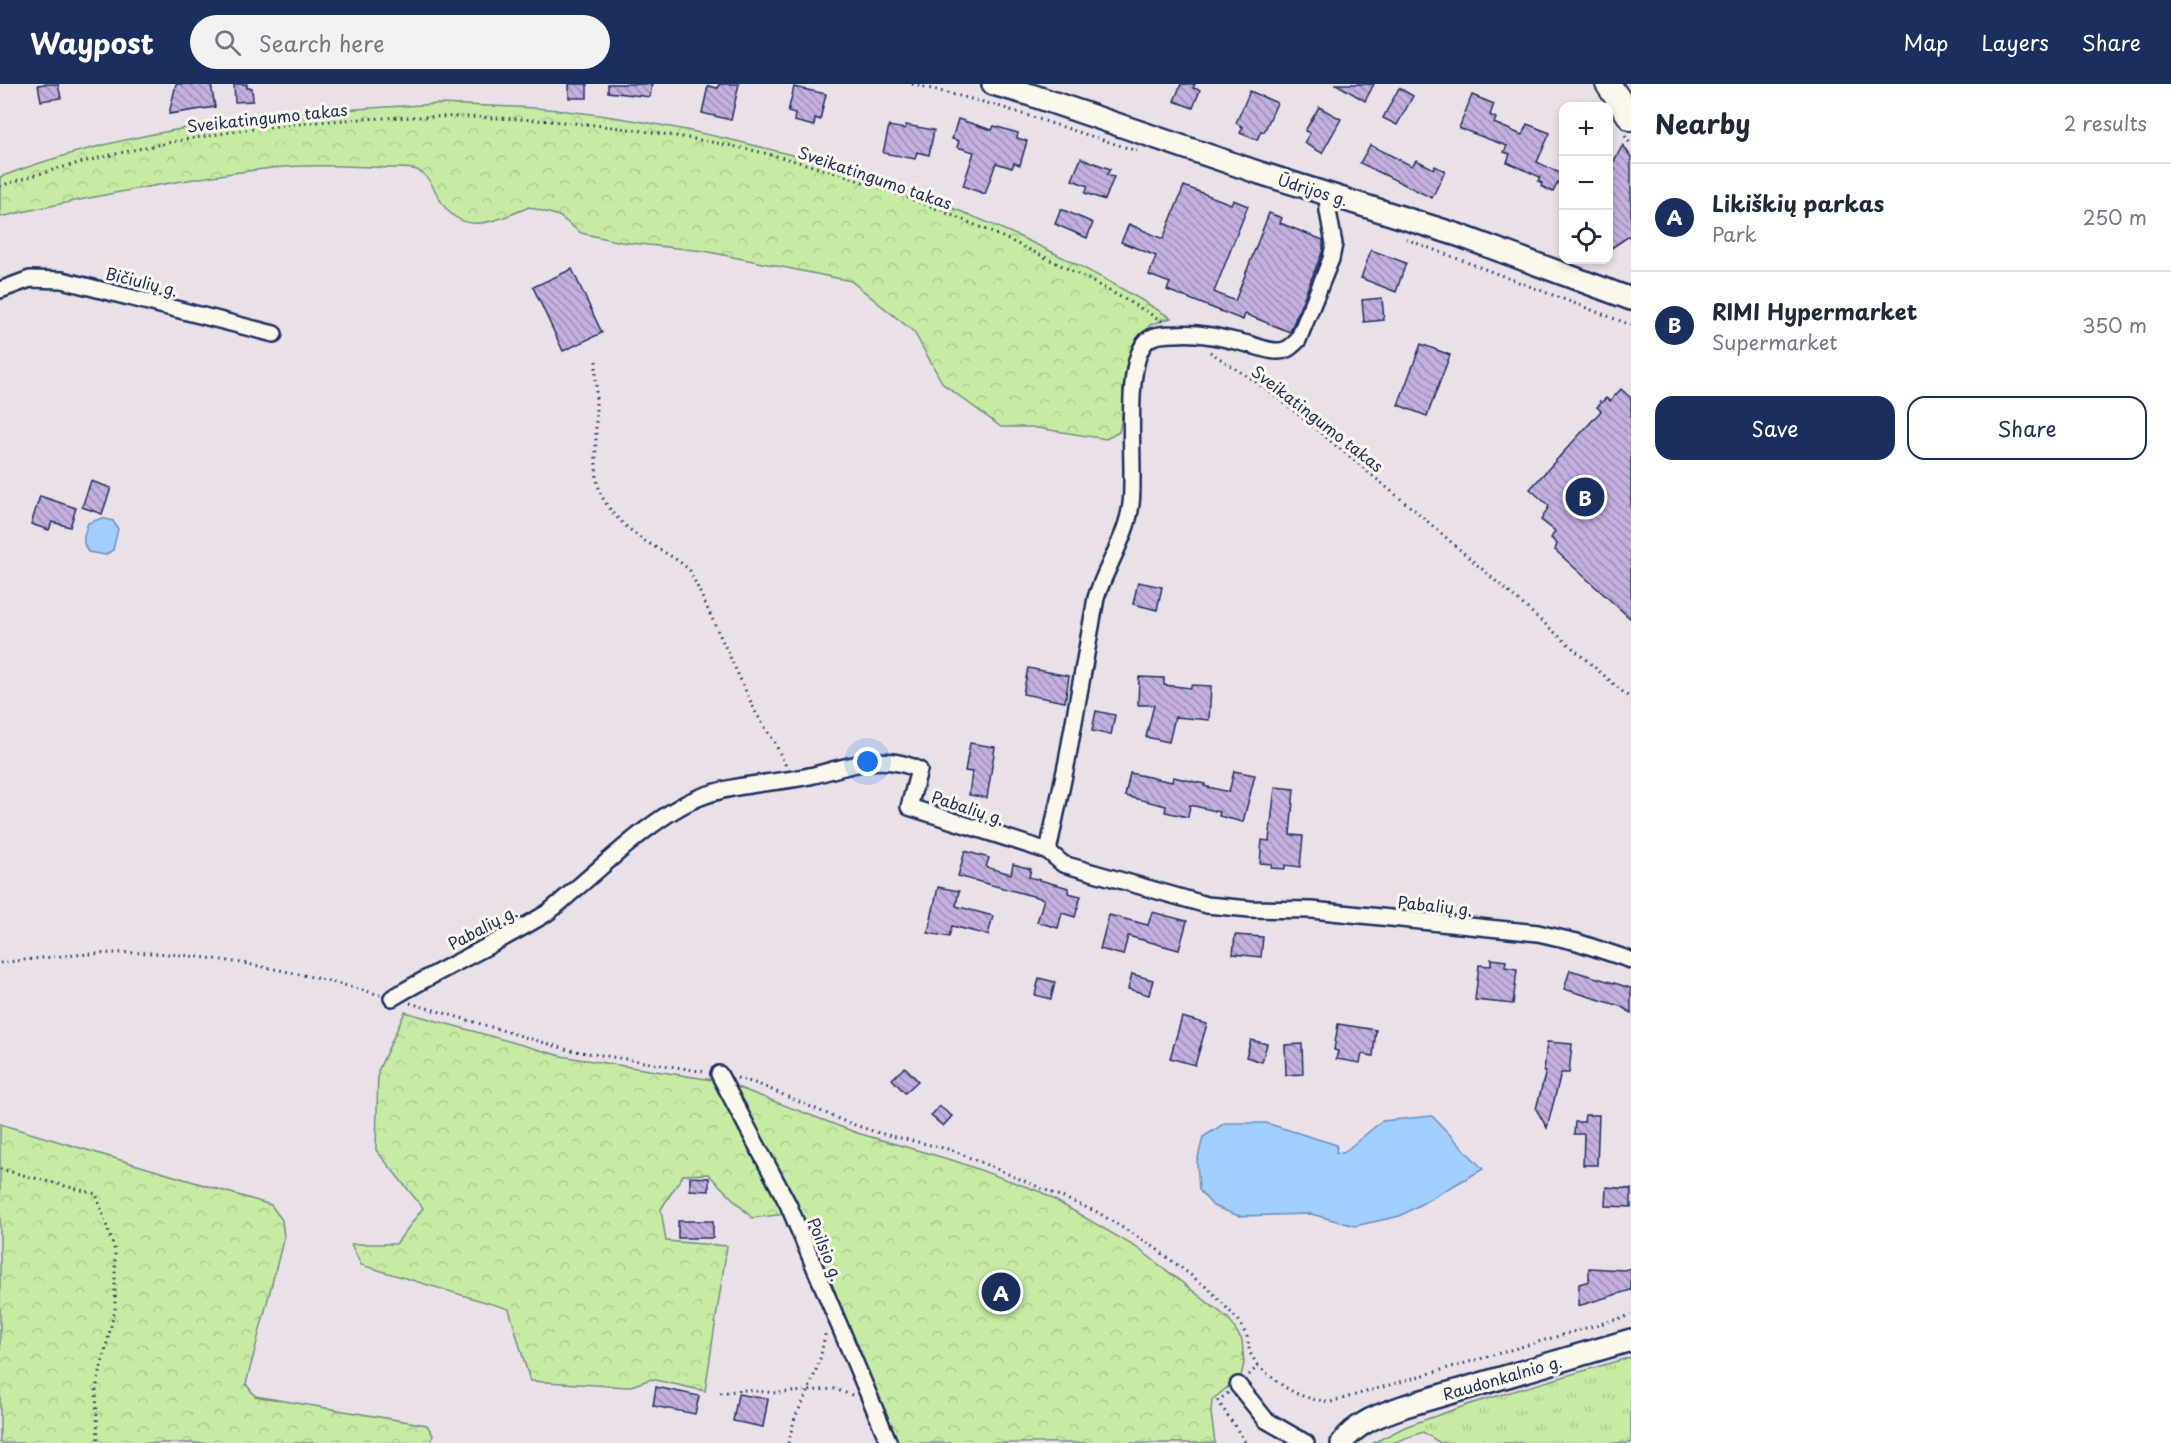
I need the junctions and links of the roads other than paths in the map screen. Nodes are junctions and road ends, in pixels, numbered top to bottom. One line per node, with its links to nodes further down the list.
1 (993, 84): 4 (main road, Ūdrijos g.)
2 (1608, 84): 3 (main road)
3 (1631, 118)
4 (1328, 193): 6 (main road, Ūdrijos g.); 8 (street)
5 (0, 290): 7 (street, Bičiulių g.)
6 (1631, 299)
7 (274, 334)
8 (1048, 851): 9 (street, Pabalių g.); 10 (street, Pabalių g.)
9 (1631, 960)
10 (392, 998)
11 (719, 1074): 14 (street, Poilsio g.)
12 (1631, 1340): 16 (main road, Raudonkalnio g.)
13 (1238, 1385): 15 (street)
14 (889, 1443)
15 (1306, 1443)
16 (1342, 1443)

